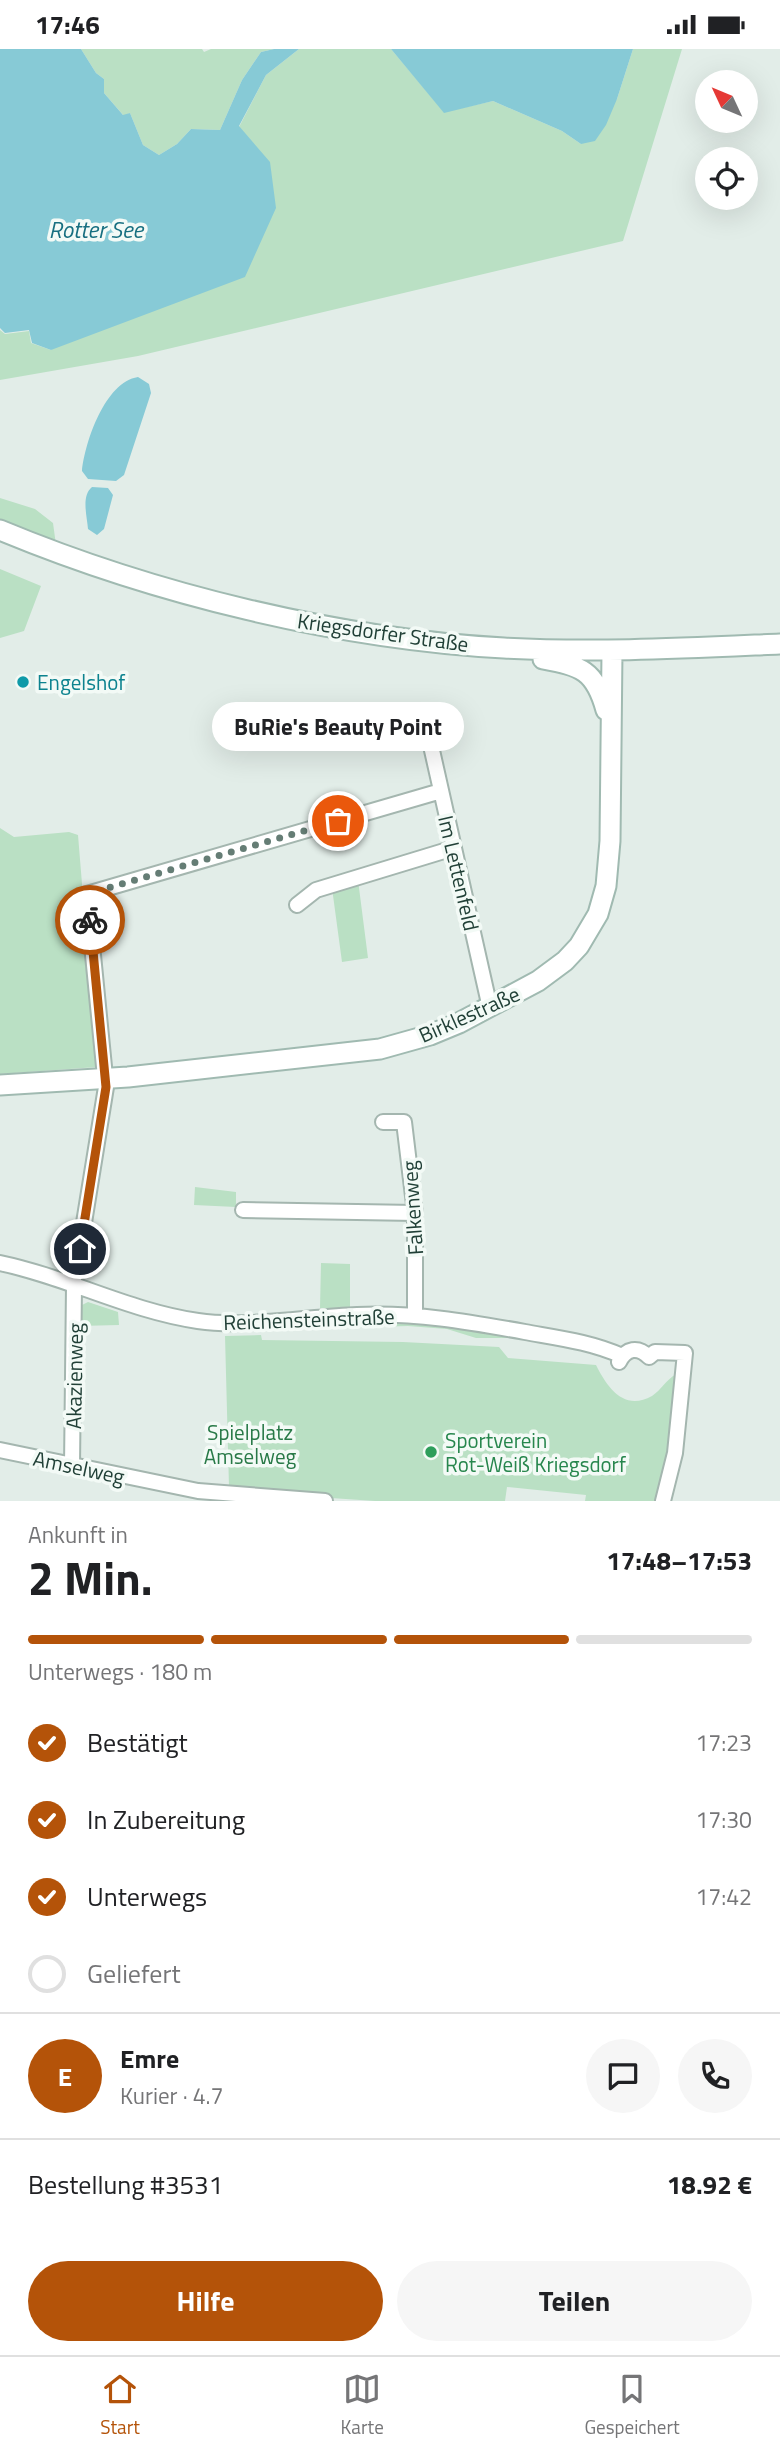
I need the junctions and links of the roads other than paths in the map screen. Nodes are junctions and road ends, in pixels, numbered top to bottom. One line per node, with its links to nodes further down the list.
1 (0, 530): 3 (street, Kriegsdorfer Straße)
2 (780, 644): 4 (street, Kriegsdorfer Straße)
3 (503, 648): 4 (street, Kriegsdorfer Straße); 5 (street, Birklestraße)
4 (612, 651): 5 (street, Birklestraße)
5 (612, 731): 10 (street, Birklestraße)
6 (429, 737): 7 (street, Im Lettenfeld)
7 (441, 791): 8 (street, Im Lettenfeld); 11 (street, Akazienweg)
8 (454, 848): 9 (street); 10 (street, Im Lettenfeld)
9 (297, 905)
10 (486, 1010): 11 (street, Birklestraße)
11 (106, 1078): 12 (street, Birklestraße); 17 (street, Akazienweg)
12 (0, 1085)
13 (383, 1122): 15 (street, Falkenweg)
14 (243, 1210): 15 (street)
15 (415, 1213): 18 (street, Falkenweg)
16 (0, 1263): 17 (street, Reichensteinstraße)
17 (73, 1286): 18 (street, Reichensteinstraße); 20 (street, Akazienweg)
18 (415, 1316): 22 (street, Reichensteinstraße)
19 (0, 1450): 20 (street, Amselweg)
20 (72, 1466): 21 (street, Amselweg)
21 (325, 1501)
22 (663, 1501)

